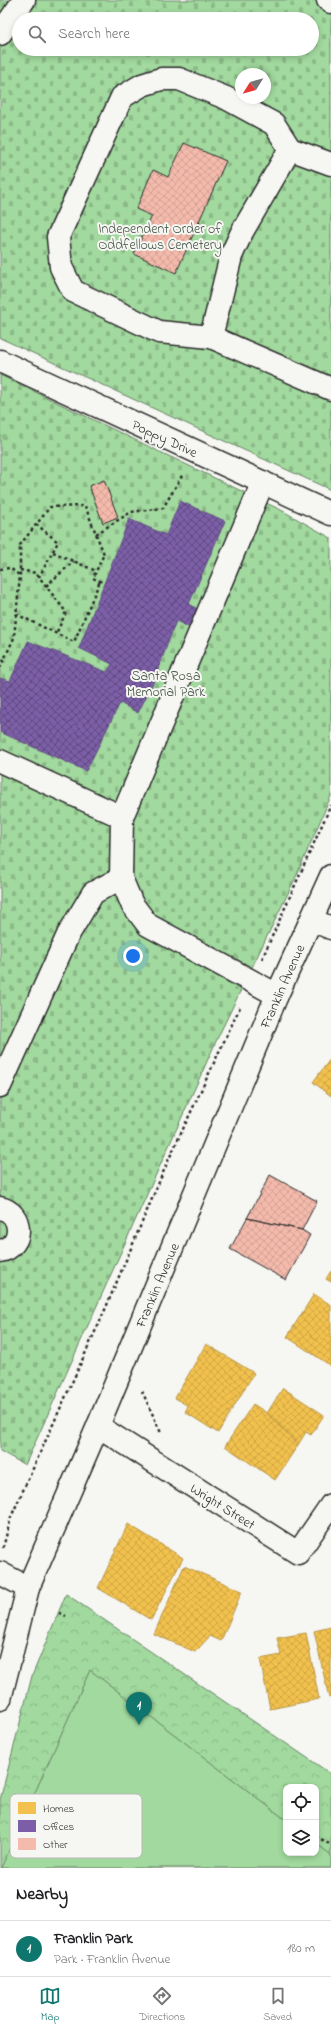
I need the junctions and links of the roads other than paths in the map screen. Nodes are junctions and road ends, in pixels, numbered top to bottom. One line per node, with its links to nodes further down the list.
1 (24, 0): 4 (main road)
2 (328, 0): 3 (main road)
3 (331, 2)
4 (16, 12)
5 (12, 17): 6 (main road)
6 (0, 34)
7 (290, 149): 8 (main road); 9 (main road); 9 (main road)
8 (331, 164)
9 (211, 337): 11 (main road)
10 (0, 361): 12 (main road, Poppy Drive)
11 (331, 389)
12 (263, 482): 13 (main road, Poppy Drive); 15 (main road)
13 (331, 514)
14 (0, 761): 15 (main road)
15 (122, 817): 17 (main road)
16 (331, 876): 18 (main road, Franklin Avenue)
17 (121, 878): 19 (main road); 20 (main road)
18 (322, 924): 19 (main road, Franklin Avenue)
19 (277, 995): 23 (main road, Franklin Avenue)
20 (0, 1086)
21 (0, 1208): 22 (main road)
22 (0, 1250)
23 (98, 1426): 24 (main road, Wright Street); 26 (main road, Franklin Avenue)
24 (331, 1505)
25 (1, 1563): 26 (main road)
26 (28, 1588): 27 (main road, Franklin Avenue)
27 (0, 1699)

